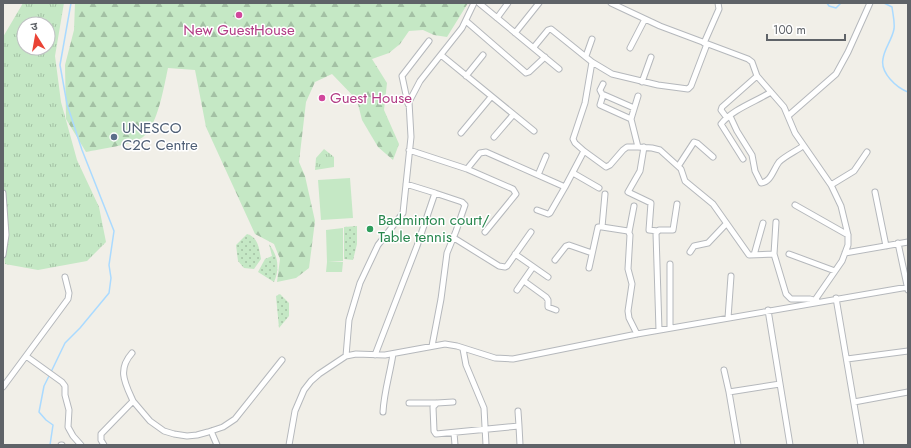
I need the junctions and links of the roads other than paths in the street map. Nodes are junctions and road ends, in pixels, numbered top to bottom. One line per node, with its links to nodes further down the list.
1 (474, 3): 10 (street)
2 (479, 3): 8 (street)
3 (508, 3): 8 (street)
4 (539, 3): 11 (street)
5 (610, 3): 9 (street)
6 (718, 3): 14 (street)
7 (870, 4): 35 (street)
8 (497, 18): 11 (street)
9 (644, 20): 14 (street); 16 (street)
10 (466, 21): 17 (street); 20 (street)
11 (515, 33): 15 (street)
12 (592, 39): 19 (street)
13 (429, 41): 32 (street)
14 (706, 44): 25 (street); 26 (street)
15 (534, 47): 19 (street); 20 (street)
16 (630, 48)
17 (441, 55): 24 (street); 32 (street)
18 (483, 55): 24 (street)
19 (586, 56): 22 (street)
20 (545, 57): 23 (street)
21 (651, 57): 26 (street)
22 (592, 62): 26 (street); 45 (street)
23 (558, 69)
24 (466, 76): 31 (street)
25 (758, 76): 28 (street); 36 (street)
26 (642, 82)
27 (603, 84): 29 (street)
28 (771, 92): 35 (street); 36 (street)
29 (603, 95): 33 (street); 37 (street)
30 (638, 96): 33 (street)
31 (491, 97): 34 (street); 39 (street)
32 (408, 107): 44 (street)
33 (634, 108): 37 (street)
34 (513, 115): 38 (street); 40 (street)
35 (788, 116): 41 (street)
36 (728, 117): 41 (street); 49 (street)
37 (631, 119): 42 (street)
38 (534, 131)
39 (461, 133)
40 (494, 137)
41 (803, 146): 55 (street)
42 (638, 147): 43 (street); 45 (street)
43 (644, 147): 50 (street); 70 (street)
44 (410, 150): 51 (street); 54 (street)
45 (584, 150): 52 (street)
46 (867, 152): 55 (street)
47 (546, 156): 53 (street)
48 (713, 157): 50 (street)
49 (743, 159)
50 (678, 166): 68 (street)
51 (467, 169): 53 (street); 71 (street)
52 (573, 173): 56 (street); 57 (street)
53 (538, 175): 56 (street)
54 (406, 184): 60 (street); 113 (street)
55 (831, 185): 74 (street)
56 (565, 187): 65 (street)
57 (599, 188)
58 (875, 192): 78 (street)
59 (3, 193): 85 (street)
60 (435, 193): 75 (street); 111 (street)
61 (605, 194): 69 (street)
62 (677, 204): 70 (street)
63 (795, 204): 74 (street)
64 (634, 206): 73 (street)
65 (536, 210)
66 (776, 222): 83 (street)
67 (763, 223): 86 (street)
68 (726, 224): 79 (street); 86 (street)
69 (602, 226): 73 (street); 80 (street)
70 (658, 231): 104 (street)
71 (486, 232)
72 (531, 232): 82 (street)
73 (629, 232): 105 (street)
74 (848, 235): 81 (street)
75 (454, 238): 82 (street); 106 (street)
76 (908, 242): 77 (street)
77 (898, 243): 78 (street); 96 (street)
78 (886, 246): 81 (street)
79 (690, 252)
80 (592, 253): 87 (street); 90 (street)
81 (845, 253): 91 (street)
82 (515, 254): 89 (street)
83 (774, 254): 86 (street); 99 (street)
84 (789, 254): 91 (street)
85 (3, 255)
86 (754, 255)
87 (554, 260)
88 (670, 264): 103 (street)
89 (533, 267): 94 (street); 95 (street)
90 (589, 268)
91 (835, 271): 99 (street)
92 (731, 276): 102 (street)
93 (65, 277): 112 (street)
94 (548, 277)
95 (524, 281): 97 (street); 100 (street)
96 (908, 288): 98 (street)
97 (517, 290)
98 (836, 298): 99 (street); 115 (street)
99 (816, 301): 101 (street)
100 (556, 310)
101 (768, 310): 102 (street); 117 (street)
102 (728, 318): 103 (street)
103 (670, 328): 104 (street)
104 (658, 330): 105 (street)
105 (637, 334): 107 (street)
106 (432, 346): 107 (street); 110 (street)
107 (463, 349): 129 (street)
108 (908, 350): 115 (street)
109 (132, 353): 121 (street)
110 (393, 354): 111 (street); 127 (street)
111 (375, 355): 113 (street)
112 (26, 356): 118 (street); 132 (street)
113 (346, 356): 135 (street)
114 (282, 360): 130 (street)
115 (847, 360): 123 (street)
116 (724, 370): 119 (street)
117 (780, 384): 119 (street); 140 (street)
118 (3, 387)
119 (729, 392): 139 (street)
120 (908, 392): 123 (street)
121 (133, 401): 130 (street); 133 (street)
122 (453, 402): 125 (street)
123 (854, 402): 141 (street)
124 (409, 403): 125 (street)
125 (437, 404): 131 (street)
126 (518, 411): 128 (street)
127 (383, 412)
128 (519, 426): 129 (street); 138 (street)
129 (485, 430): 131 (street); 137 (street)
130 (211, 431): 134 (street)
131 (454, 433): 136 (street)
132 (81, 445)
133 (104, 445)
134 (217, 445)
135 (289, 445)
136 (455, 445)
137 (486, 445)
138 (520, 445)
139 (738, 445)
140 (790, 445)
141 (861, 445)

